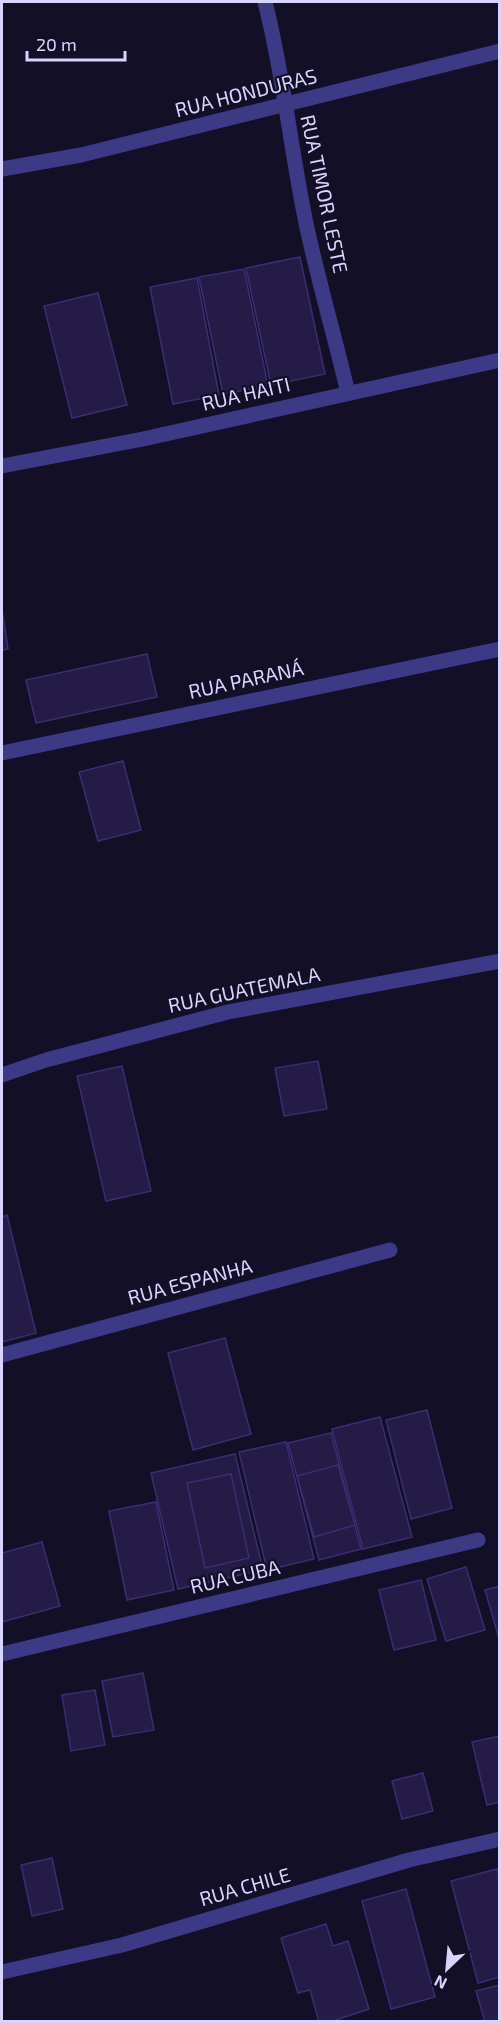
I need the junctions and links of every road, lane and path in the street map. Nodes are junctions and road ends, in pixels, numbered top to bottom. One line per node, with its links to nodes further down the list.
1 (265, 2): 3 (street, RUA TIMOR LESTE)
2 (500, 51): 3 (street, RUA HONDURAS)
3 (285, 105): 4 (street, RUA HONDURAS); 6 (street, RUA TIMOR LESTE)
4 (2, 169)
5 (500, 360): 6 (street, RUA HAITI)
6 (348, 393): 7 (street, RUA HAITI)
7 (2, 466)
8 (500, 649): 9 (street, RUA PARANÁ)
9 (2, 753)
10 (500, 961): 11 (street, RUA GUATEMALA)
11 (2, 1075)
12 (390, 1250): 13 (street, RUA ESPANHA)
13 (2, 1355)
14 (478, 1540): 15 (street, RUA CUBA)
15 (2, 1654)
16 (500, 1839): 17 (street, RUA CHILE)
17 (2, 1972)

